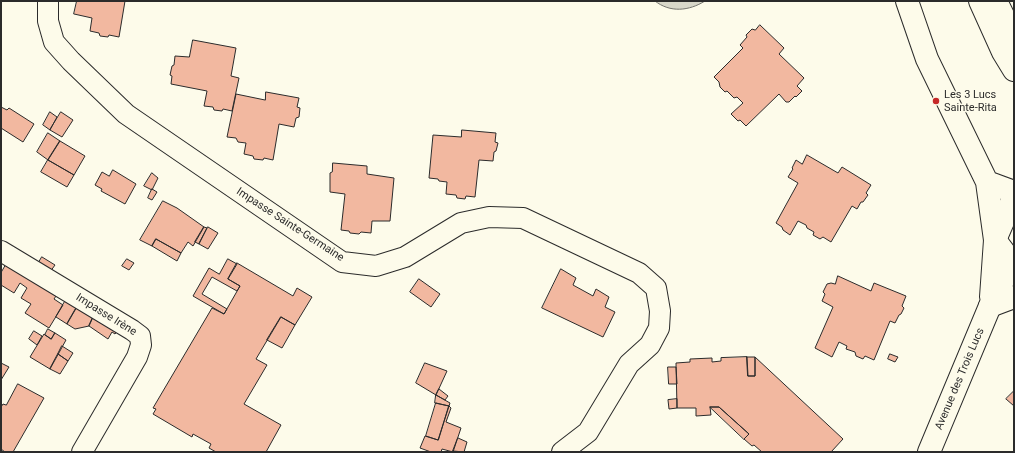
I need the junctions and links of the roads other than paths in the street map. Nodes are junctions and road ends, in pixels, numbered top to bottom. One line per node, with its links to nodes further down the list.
1 (48, 1): 16 (street, Impasse Sainte-Germaine)
2 (906, 1): 7 (main road)
3 (980, 1): 6 (main road)
4 (996, 1): 5 (main road)
5 (1014, 38)
6 (1014, 70)
7 (986, 182): 8 (main road); 10 (main road)
8 (1014, 192)
9 (1014, 196): 10 (main road, Avenue des Trois Lucs)
10 (995, 240): 12 (main road); 14 (main road, Avenue des Trois Lucs)
11 (1, 251): 15 (street, Impasse Irène)
12 (1014, 263): 14 (main road, Avenue des Trois Lucs)
13 (1014, 297): 14 (main road)
14 (990, 306): 17 (main road, Avenue des Trois Lucs)
15 (82, 452)
16 (562, 452)
17 (929, 452)

